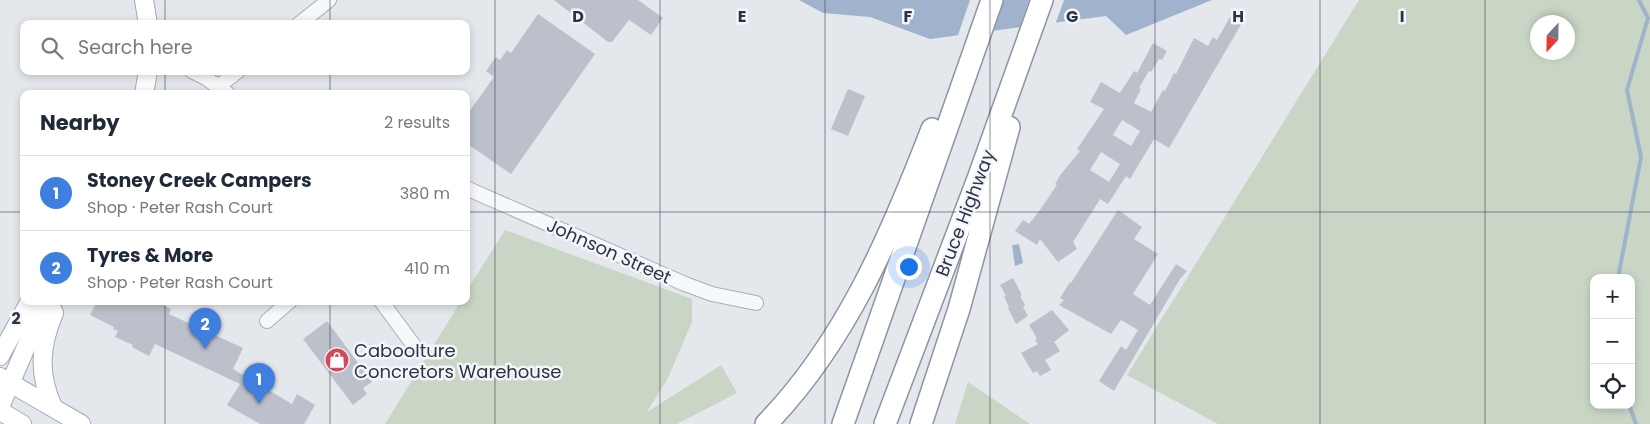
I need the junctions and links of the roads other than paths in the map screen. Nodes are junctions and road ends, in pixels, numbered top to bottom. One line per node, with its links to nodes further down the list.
1 (133, 0): 6 (main road)
2 (144, 0): 7 (main road)
3 (329, 0): 8 (street)
4 (992, 0): 13 (highway)
5 (1042, 0): 17 (highway, Bruce Highway)
6 (136, 20)
7 (147, 20)
8 (304, 20)
9 (135, 75): 14 (main road)
10 (147, 75): 15 (main road)
11 (199, 75): 16 (street)
12 (235, 75): 16 (street)
13 (962, 85): 35 (highway); 36 (highway)
14 (134, 90)
15 (145, 90)
16 (223, 90)
17 (1007, 99): 32 (highway); 37 (highway, Bruce Highway)
18 (470, 190): 19 (street, Johnson Street)
19 (756, 303)
20 (28, 305): 27 (main road)
21 (45, 305): 28 (main road)
22 (49, 305): 30 (main road)
23 (286, 305): 25 (street)
24 (384, 305): 26 (street)
25 (268, 321)
26 (415, 347)
27 (0, 356)
28 (5, 380): 29 (main road); 30 (main road)
29 (0, 406)
30 (53, 407): 34 (main road)
31 (0, 411): 33 (main road)
32 (922, 423)
33 (22, 424)
34 (81, 424)
35 (766, 424)
36 (843, 424)
37 (885, 424)

